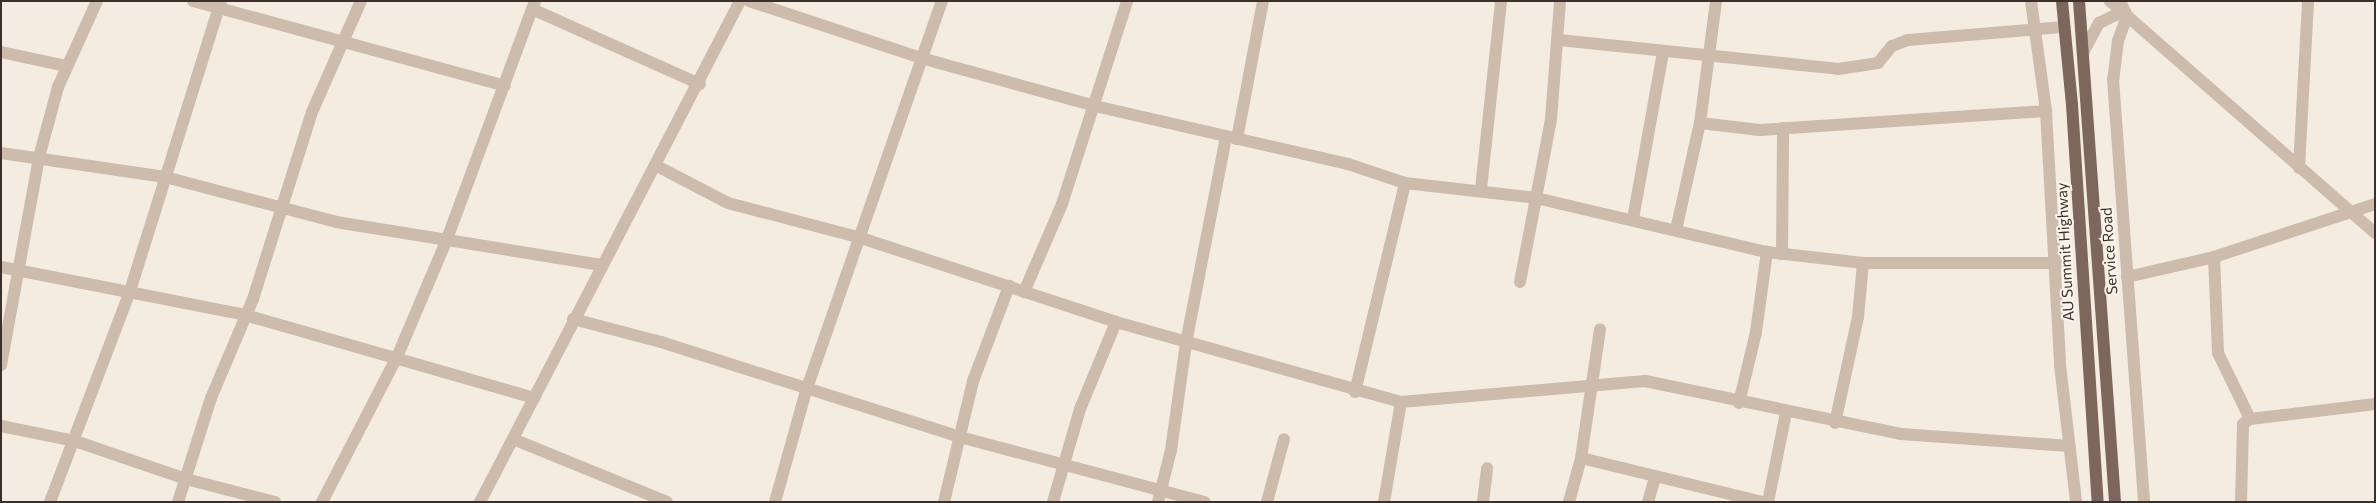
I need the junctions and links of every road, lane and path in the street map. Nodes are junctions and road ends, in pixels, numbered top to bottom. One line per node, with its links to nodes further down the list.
1 (97, 1): 29 (street)
2 (193, 1): 17 (street)
3 (361, 1): 23 (street)
4 (740, 1): 30 (street)
5 (750, 1): 28 (street)
6 (942, 1): 28 (street)
7 (1127, 1): 32 (street)
8 (1263, 1): 36 (street)
9 (1501, 1): 43 (street)
10 (1560, 1): 22 (street)
11 (1716, 1): 27 (street)
12 (2031, 1): 21 (street)
13 (2062, 1): 20 (main road, AU Summit Highway)
14 (2079, 1): 24 (main road)
15 (2110, 1): 19 (street)
16 (2308, 1): 40 (street)
17 (220, 5): 23 (street); 41 (street)
18 (534, 5): 30 (street); 31 (street)
19 (2123, 10): 24 (street); 40 (street); 61 (street, Service Road)
20 (2064, 27): 21 (street); 115 (main road, AU Summit Highway)
21 (2035, 29): 27 (street); 33 (street)
22 (1559, 40): 26 (street); 44 (street)
23 (346, 42): 31 (street); 46 (street)
24 (2084, 51): 116 (main road)
25 (1, 52): 29 (street)
26 (1663, 52): 27 (street); 48 (street)
27 (1711, 57): 34 (street)
28 (921, 58): 32 (street); 51 (street)
29 (66, 66): 38 (street)
30 (700, 84): 39 (street)
31 (505, 86): 52 (street)
32 (1095, 106): 36 (street); 65 (street)
33 (2046, 111): 35 (street); 57 (street)
34 (1700, 123): 35 (street); 49 (street)
35 (1783, 128): 54 (street)
36 (1231, 138): 42 (street); 70 (street)
37 (1, 153): 38 (street)
38 (39, 157): 41 (street); 60 (street)
39 (655, 165): 51 (street); 58 (street)
40 (2299, 168): 47 (street)
41 (165, 177): 46 (street); 64 (street)
42 (1405, 183): 43 (street); 75 (street)
43 (1481, 189): 44 (street)
44 (1536, 198): 48 (street); 62 (street)
45 (2375, 204): 47 (street)
46 (282, 207): 52 (street); 66 (street)
47 (2350, 211): 50 (street); 55 (street)
48 (1634, 219): 49 (street)
49 (1676, 230): 53 (street)
50 (2375, 233)
51 (858, 237): 63 (street); 74 (street)
52 (447, 239): 58 (street); 71 (street)
53 (1767, 252): 54 (street); 78 (street)
54 (1782, 254): 56 (street)
55 (2214, 257): 61 (street); 81 (street)
56 (1863, 263): 57 (street); 82 (street)
57 (2057, 263): 88 (street)
58 (602, 265): 67 (street)
59 (1, 267): 60 (street)
60 (17, 272): 64 (street); 72 (street)
61 (2127, 277): 117 (street, Service Road)
62 (1520, 282)
63 (1008, 286): 65 (street); 84 (street)
64 (130, 292): 66 (street); 87 (street)
65 (1024, 292): 68 (street)
66 (245, 315): 71 (street); 93 (street)
67 (573, 319): 74 (street); 76 (street)
68 (1116, 322): 70 (street); 90 (street)
69 (1600, 329): 73 (street)
70 (1186, 343): 75 (street); 94 (street)
71 (397, 357): 76 (street); 99 (street)
72 (1, 365)
73 (1593, 386): 77 (street); 78 (street); 89 (street)
74 (806, 391): 84 (street); 102 (street)
75 (1355, 392): 77 (street)
76 (534, 398): 85 (street)
77 (1401, 402): 108 (street)
78 (1739, 403): 80 (street)
79 (2375, 404): 81 (street)
80 (1786, 413): 82 (street); 113 (street)
81 (2250, 419): 118 (street)
82 (1834, 423): 88 (street)
83 (1, 426): 87 (street)
84 (960, 438): 90 (street); 103 (street)
85 (513, 439): 100 (street); 101 (street)
86 (1284, 439): 107 (street)
87 (75, 442): 93 (street); 96 (street)
88 (2070, 446): 114 (street)
89 (1581, 458): 92 (street); 110 (street)
90 (1064, 462): 94 (street); 104 (street)
91 (1487, 468): 109 (street)
92 (1655, 478): 95 (street); 111 (street)
93 (186, 479): 97 (street); 98 (street)
94 (1161, 489): 105 (street); 106 (street)
95 (1718, 498): 112 (street)
96 (50, 502)
97 (178, 502)
98 (275, 502)
99 (322, 502)
100 (480, 502)
101 (667, 502)
102 (775, 502)
103 (944, 502)
104 (1053, 502)
105 (1158, 502)
106 (1204, 502)
107 (1267, 502)
108 (1384, 502)
109 (1483, 502)
110 (1569, 502)
111 (1648, 502)
112 (1763, 502)
113 (1768, 502)
114 (2076, 502)
115 (2098, 502)
116 (2115, 502)
117 (2144, 502)
118 (2241, 502)

